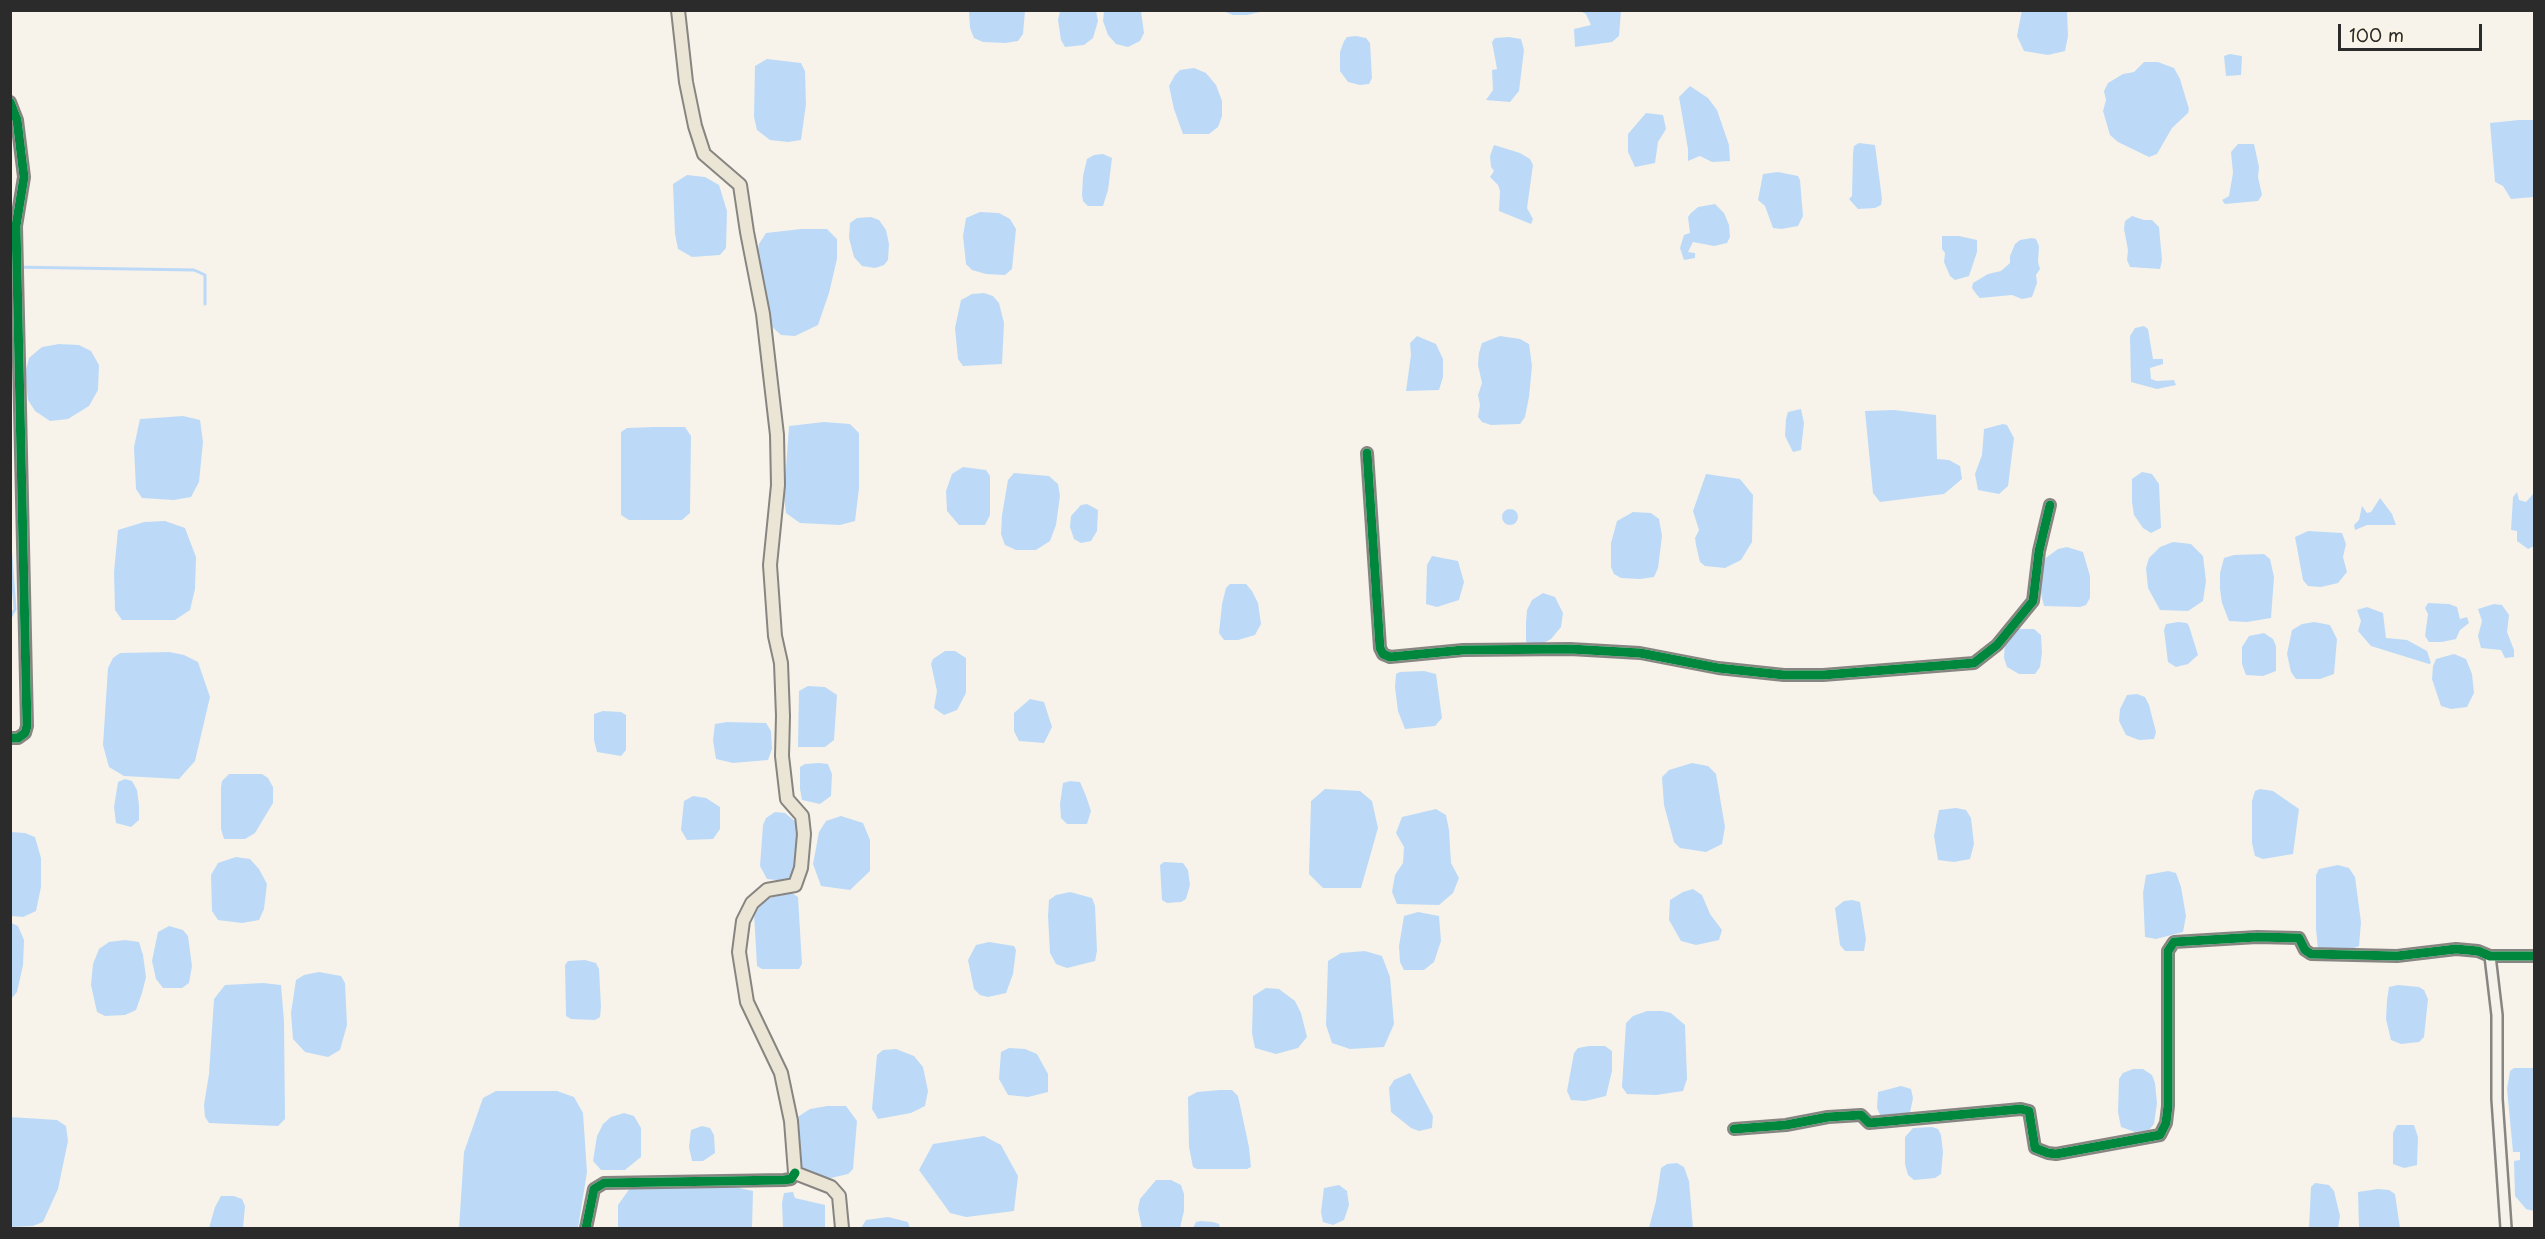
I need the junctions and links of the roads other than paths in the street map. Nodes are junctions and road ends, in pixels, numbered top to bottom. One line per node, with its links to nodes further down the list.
1 (678, 10): 9 (main road)
2 (10, 102): 5 (street)
3 (1367, 453): 4 (street)
4 (2050, 505)
5 (10, 738)
6 (2490, 956): 7 (street); 8 (street); 12 (street)
7 (2535, 956)
8 (1734, 1129)
9 (795, 1173): 10 (street); 11 (main road)
10 (586, 1228)
11 (842, 1228)
12 (2506, 1228)

